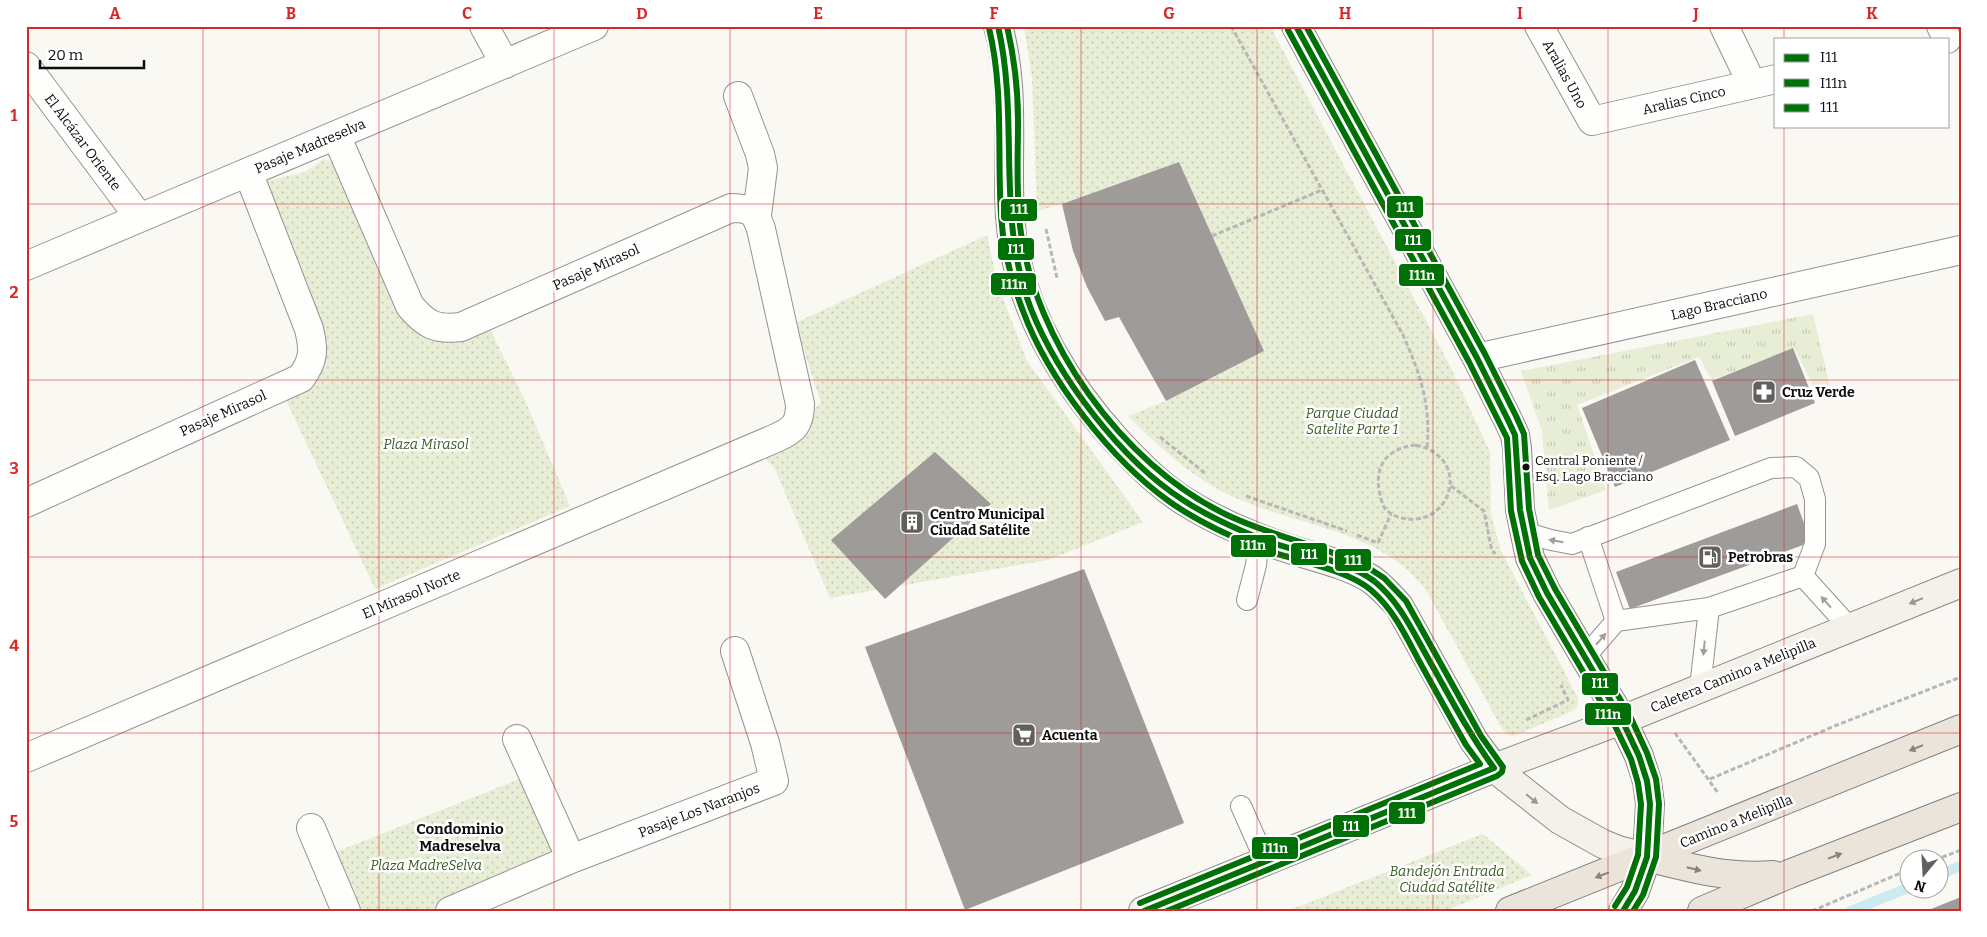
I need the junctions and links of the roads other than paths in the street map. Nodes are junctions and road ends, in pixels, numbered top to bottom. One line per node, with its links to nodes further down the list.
1 (484, 26): 9 (street)
2 (594, 26): 9 (street, Pasaje Madreselva)
3 (998, 26): 23 (street)
4 (1296, 26): 20 (street)
5 (1539, 26): 13 (street, Aralias Uno)
6 (1724, 26): 11 (street)
7 (1941, 26): 8 (street)
8 (1947, 38)
9 (505, 64): 14 (street, Pasaje Madreselva)
10 (26, 66): 17 (street, El Alcázar Oriente)
11 (1764, 82): 13 (street, Aralias Cinco)
12 (738, 96): 16 (street)
13 (1592, 121)
14 (336, 135): 15 (street, Pasaje Madreselva); 16 (street, Pasaje Mirasol)
15 (248, 172): 17 (street, Pasaje Madreselva); 21 (street, Pasaje Mirasol)
16 (756, 215): 37 (street, El Mirasol Norte)
17 (140, 217): 19 (street, Pasaje Madreselva)
18 (1961, 250): 20 (street, Lago Bracciano)
19 (26, 266)
20 (1477, 358): 22 (street)
21 (26, 503)
22 (1524, 532): 24 (lane, one-way to 22); 32 (street)
23 (1259, 538): 27 (lane); 38 (street)
24 (1588, 538): 25 (lane); 29 (lane)
25 (1803, 576): 28 (lane); 30 (lane, one-way to 25)
26 (1961, 583): 30 (street, Caletera Camino a Melipilla, one-way to 30)
27 (1247, 600)
28 (1709, 608): 29 (lane); 33 (lane, one-way to 33)
29 (1616, 621): 32 (lane, one-way to 29)
30 (1850, 628): 33 (street, Caletera Camino a Melipilla)
31 (734, 651): 43 (street, Pasaje Los Naranjos)
32 (1585, 657): 34 (street)
33 (1700, 688): 34 (street, Caletera Camino a Melipilla)
34 (1622, 720): 38 (street, Caletera Camino a Melipilla); 42 (street)
35 (1961, 729): 42 (main road, Camino a Melipilla, one-way to 42)
36 (517, 739): 43 (street)
37 (26, 758)
38 (1494, 768): 42 (street, one-way to 42); 44 (street, Caletera Camino a Melipilla)
39 (1241, 806): 44 (lane)
40 (1961, 808): 45 (main road, one-way to 40)
41 (310, 828): 47 (street)
42 (1647, 857): 45 (main road, one-way to 45); 50 (main road, Camino a Melipilla, one-way to 50); 51 (main road)
43 (572, 859): 46 (street, Pasaje Los Naranjos)
44 (1265, 860): 49 (street, Caletera Camino a Melipilla)
45 (1789, 874): 52 (main road)
46 (501, 900): 48 (street, Pasaje Los Naranjos)
47 (346, 911)
48 (450, 911)
49 (1143, 911)
50 (1510, 911)
51 (1623, 911)
52 (1702, 911)

